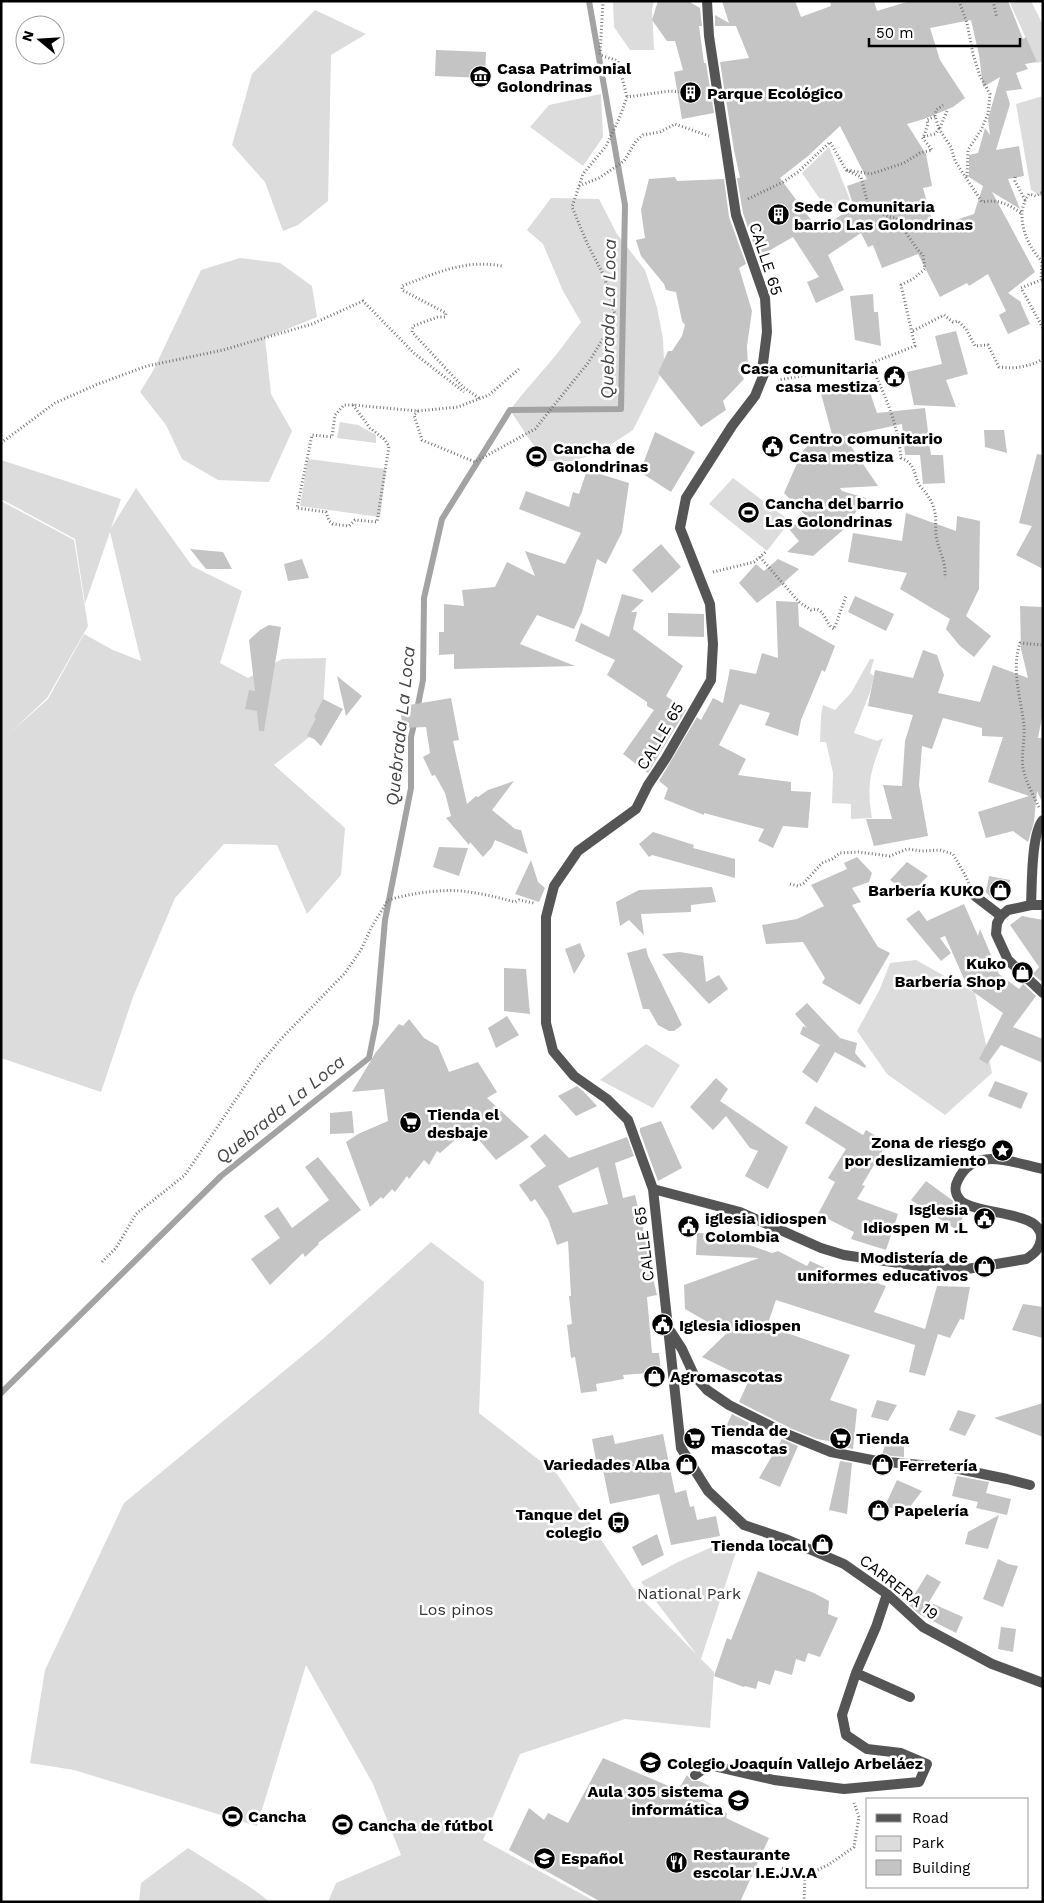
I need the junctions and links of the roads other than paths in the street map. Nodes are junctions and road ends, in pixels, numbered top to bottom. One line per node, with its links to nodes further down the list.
1 (707, 1): 9 (street, CALLE 65)
2 (1042, 816): 4 (street)
3 (975, 896): 6 (street)
4 (1031, 905): 5 (street); 6 (street)
5 (1043, 905)
6 (1001, 916): 7 (street)
7 (1043, 993)
8 (1043, 1169): 9 (street)
9 (653, 1189): 10 (street, CALLE 65)
10 (669, 1329): 11 (street, CALLE 65); 12 (street)
11 (682, 1448): 13 (street, CARRERA 19)
12 (1030, 1485)
13 (887, 1594): 14 (street); 15 (street, CARRERA 19)
14 (856, 1673): 16 (street); 17 (street)
15 (1043, 1683)
16 (910, 1697)
17 (695, 1775)

